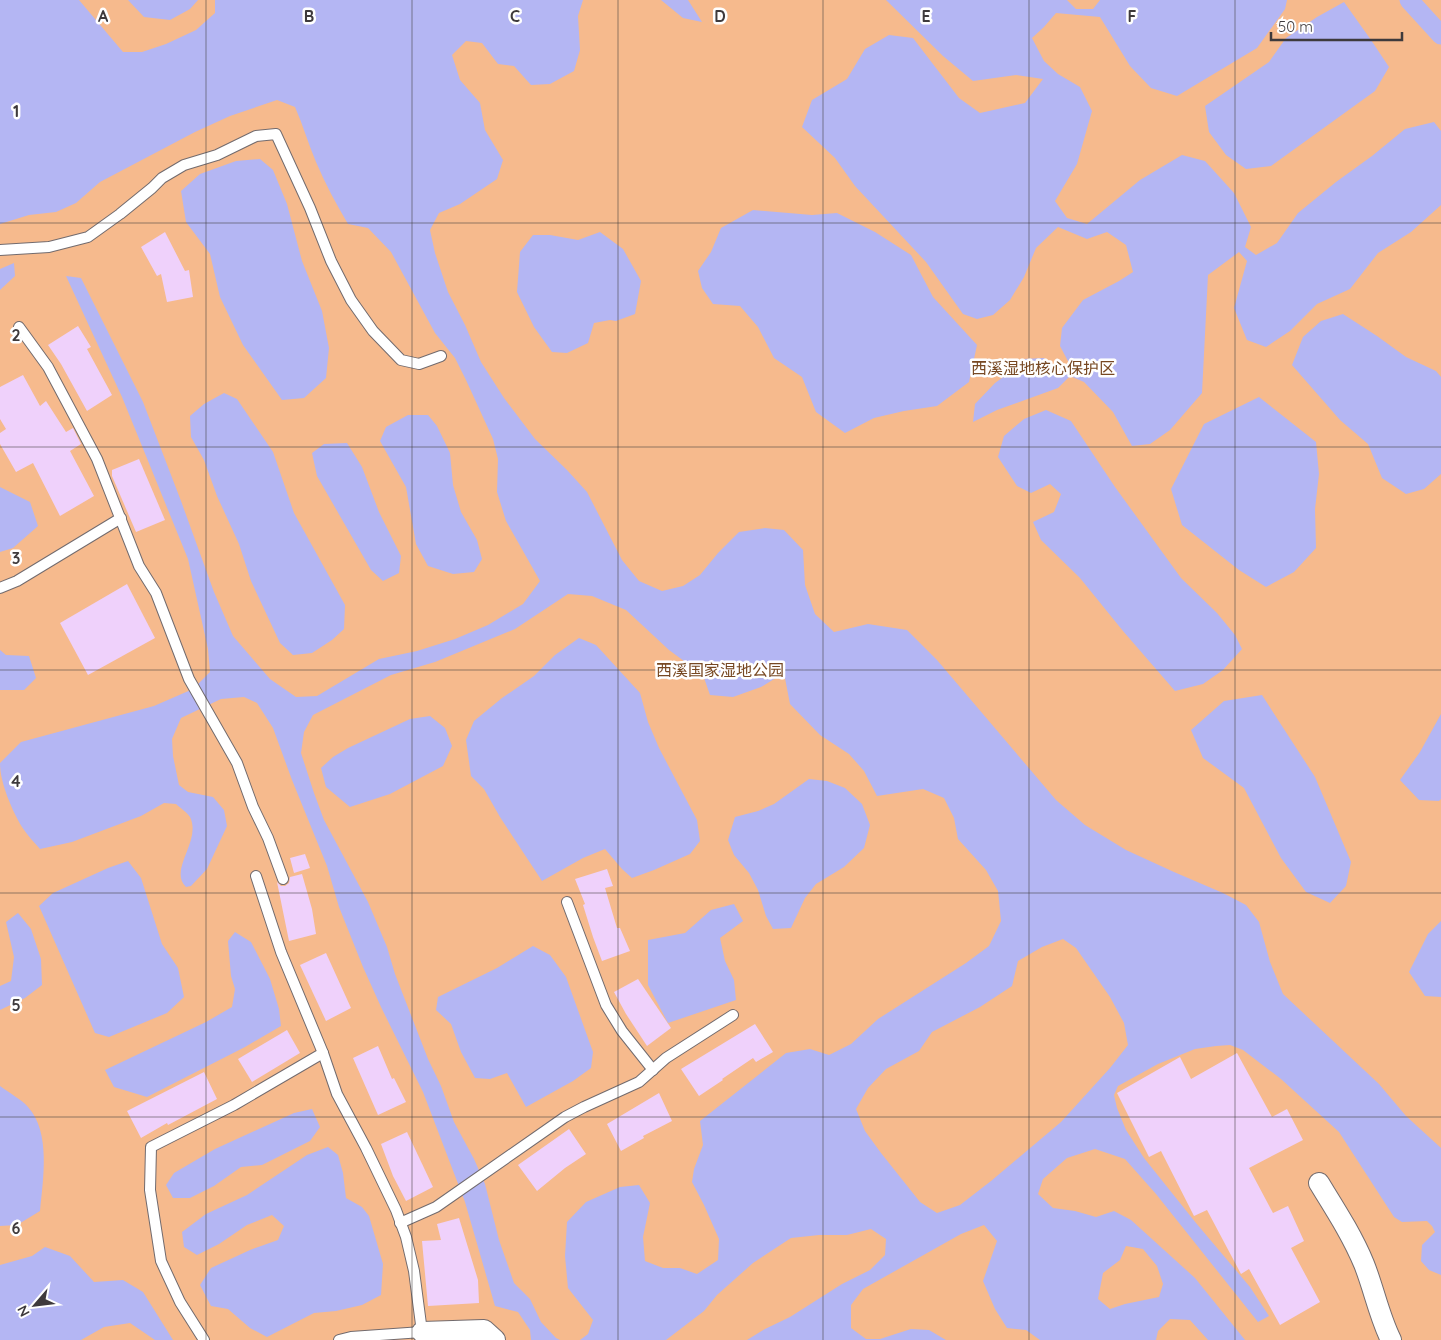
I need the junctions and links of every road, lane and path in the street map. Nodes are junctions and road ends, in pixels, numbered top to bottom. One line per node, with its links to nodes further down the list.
1 (0, 250): 3 (lane)
2 (19, 327): 4 (lane)
3 (442, 356)
4 (121, 518): 5 (lane); 7 (lane)
5 (0, 588)
6 (256, 876): 10 (lane)
7 (283, 879)
8 (567, 902): 11 (lane)
9 (734, 1015): 11 (lane)
10 (323, 1053): 13 (lane); 15 (lane)
11 (653, 1070): 13 (lane)
12 (1320, 1183): 18 (street)
13 (400, 1223): 14 (lane)
14 (422, 1332): 16 (lane); 17 (street)
15 (204, 1340)
16 (339, 1340)
17 (495, 1340)
18 (1391, 1340)

